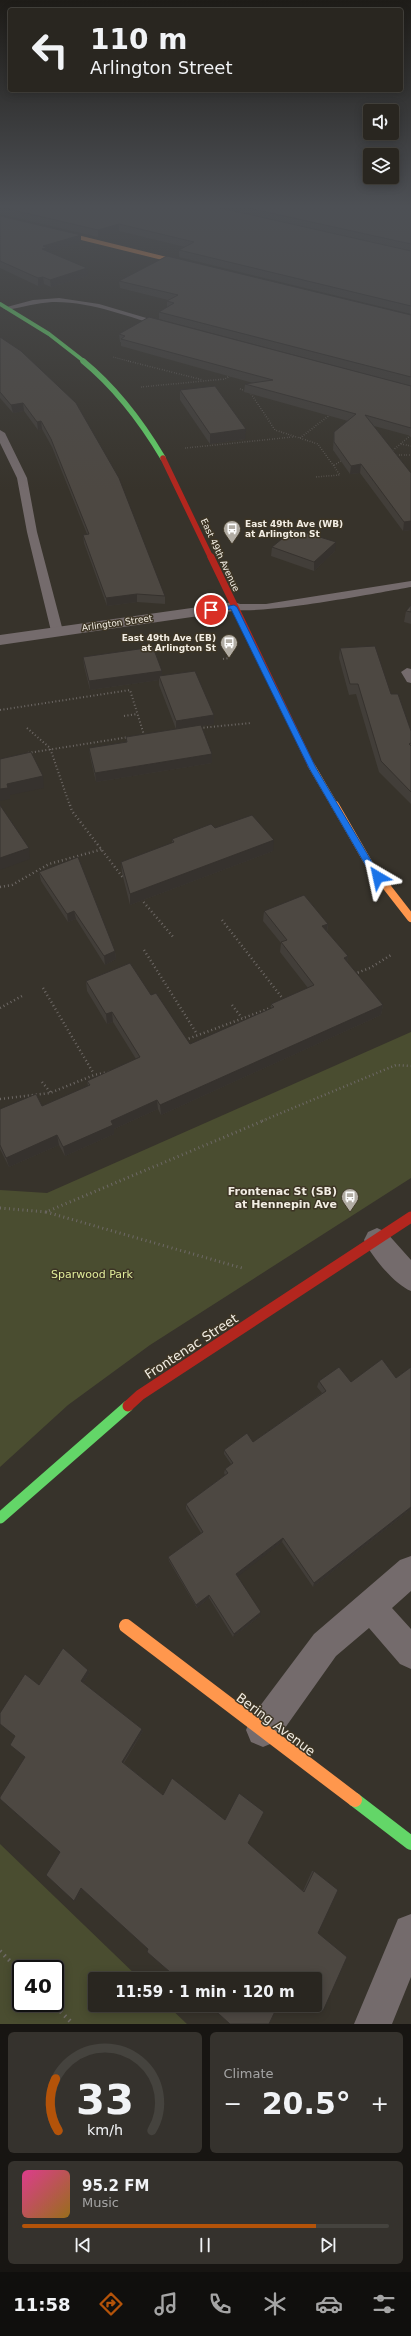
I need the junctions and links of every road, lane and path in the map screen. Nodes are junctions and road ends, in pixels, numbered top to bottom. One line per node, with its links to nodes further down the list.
1 (51, 300): 3 (lane)
2 (62, 300): 4 (lane)
3 (4, 306): 23 (street, East 49th Avenue)
4 (175, 328)
5 (111, 357): 7 (path)
6 (237, 371): 7 (path)
7 (205, 380): 8 (path)
8 (137, 387)
9 (240, 389): 13 (path)
10 (336, 410): 14 (path)
11 (0, 433): 24 (lane)
12 (411, 435): 15 (path)
13 (296, 437): 14 (path); 17 (path)
14 (300, 438): 20 (path)
15 (401, 443): 16 (path); 18 (path)
16 (411, 446)
17 (185, 448)
18 (411, 455)
19 (344, 460): 20 (path)
20 (334, 466): 21 (path)
21 (315, 477)
22 (411, 584): 23 (lane)
23 (234, 607): 24 (street, Arlington Street); 42 (street, East 49th Avenue)
24 (57, 631): 25 (street, Arlington Street)
25 (0, 640)
26 (229, 658): 27 (path)
27 (223, 659)
28 (0, 710): 29 (path)
29 (137, 714): 30 (path); 35 (path)
30 (124, 716)
31 (251, 722): 33 (path)
32 (27, 728): 36 (path)
33 (197, 729)
34 (151, 734): 35 (path)
35 (144, 735): 36 (path)
36 (50, 748): 37 (path); 38 (path)
37 (21, 755)
38 (102, 849): 39 (path); 40 (path)
39 (126, 882)
40 (0, 887)
41 (139, 897): 44 (path)
42 (410, 915)
43 (222, 920): 51 (path)
44 (174, 938)
45 (144, 950): 55 (path)
46 (390, 955): 47 (path)
47 (348, 976)
48 (43, 988): 59 (path)
49 (22, 996): 53 (path)
50 (290, 997): 51 (path)
51 (283, 999): 54 (path)
52 (232, 1005): 54 (path)
53 (0, 1008)
54 (242, 1018): 55 (path)
55 (196, 1034): 56 (path)
56 (179, 1043)
57 (411, 1066): 64 (path)
58 (111, 1072): 59 (path)
59 (94, 1074): 61 (path)
60 (42, 1082): 61 (path)
61 (51, 1093): 62 (path)
62 (0, 1099)
63 (0, 1208): 64 (path)
64 (46, 1212): 67 (path)
65 (411, 1217): 66 (street, Frontenac Street)
66 (377, 1240): 68 (street); 69 (street, Frontenac Street)
67 (242, 1268)
68 (411, 1279)
69 (0, 1518)
70 (411, 1571): 71 (street)
71 (370, 1606): 73 (street); 74 (street)
72 (126, 1626): 74 (street, Bering Avenue)
73 (411, 1653)
74 (263, 1730): 75 (street, Bering Avenue)
75 (411, 1843)
76 (411, 1932): 81 (street)
77 (0, 1951): 78 (path)
78 (12, 1963)
79 (61, 2012): 80 (path)
80 (73, 2024)
81 (373, 2024)

